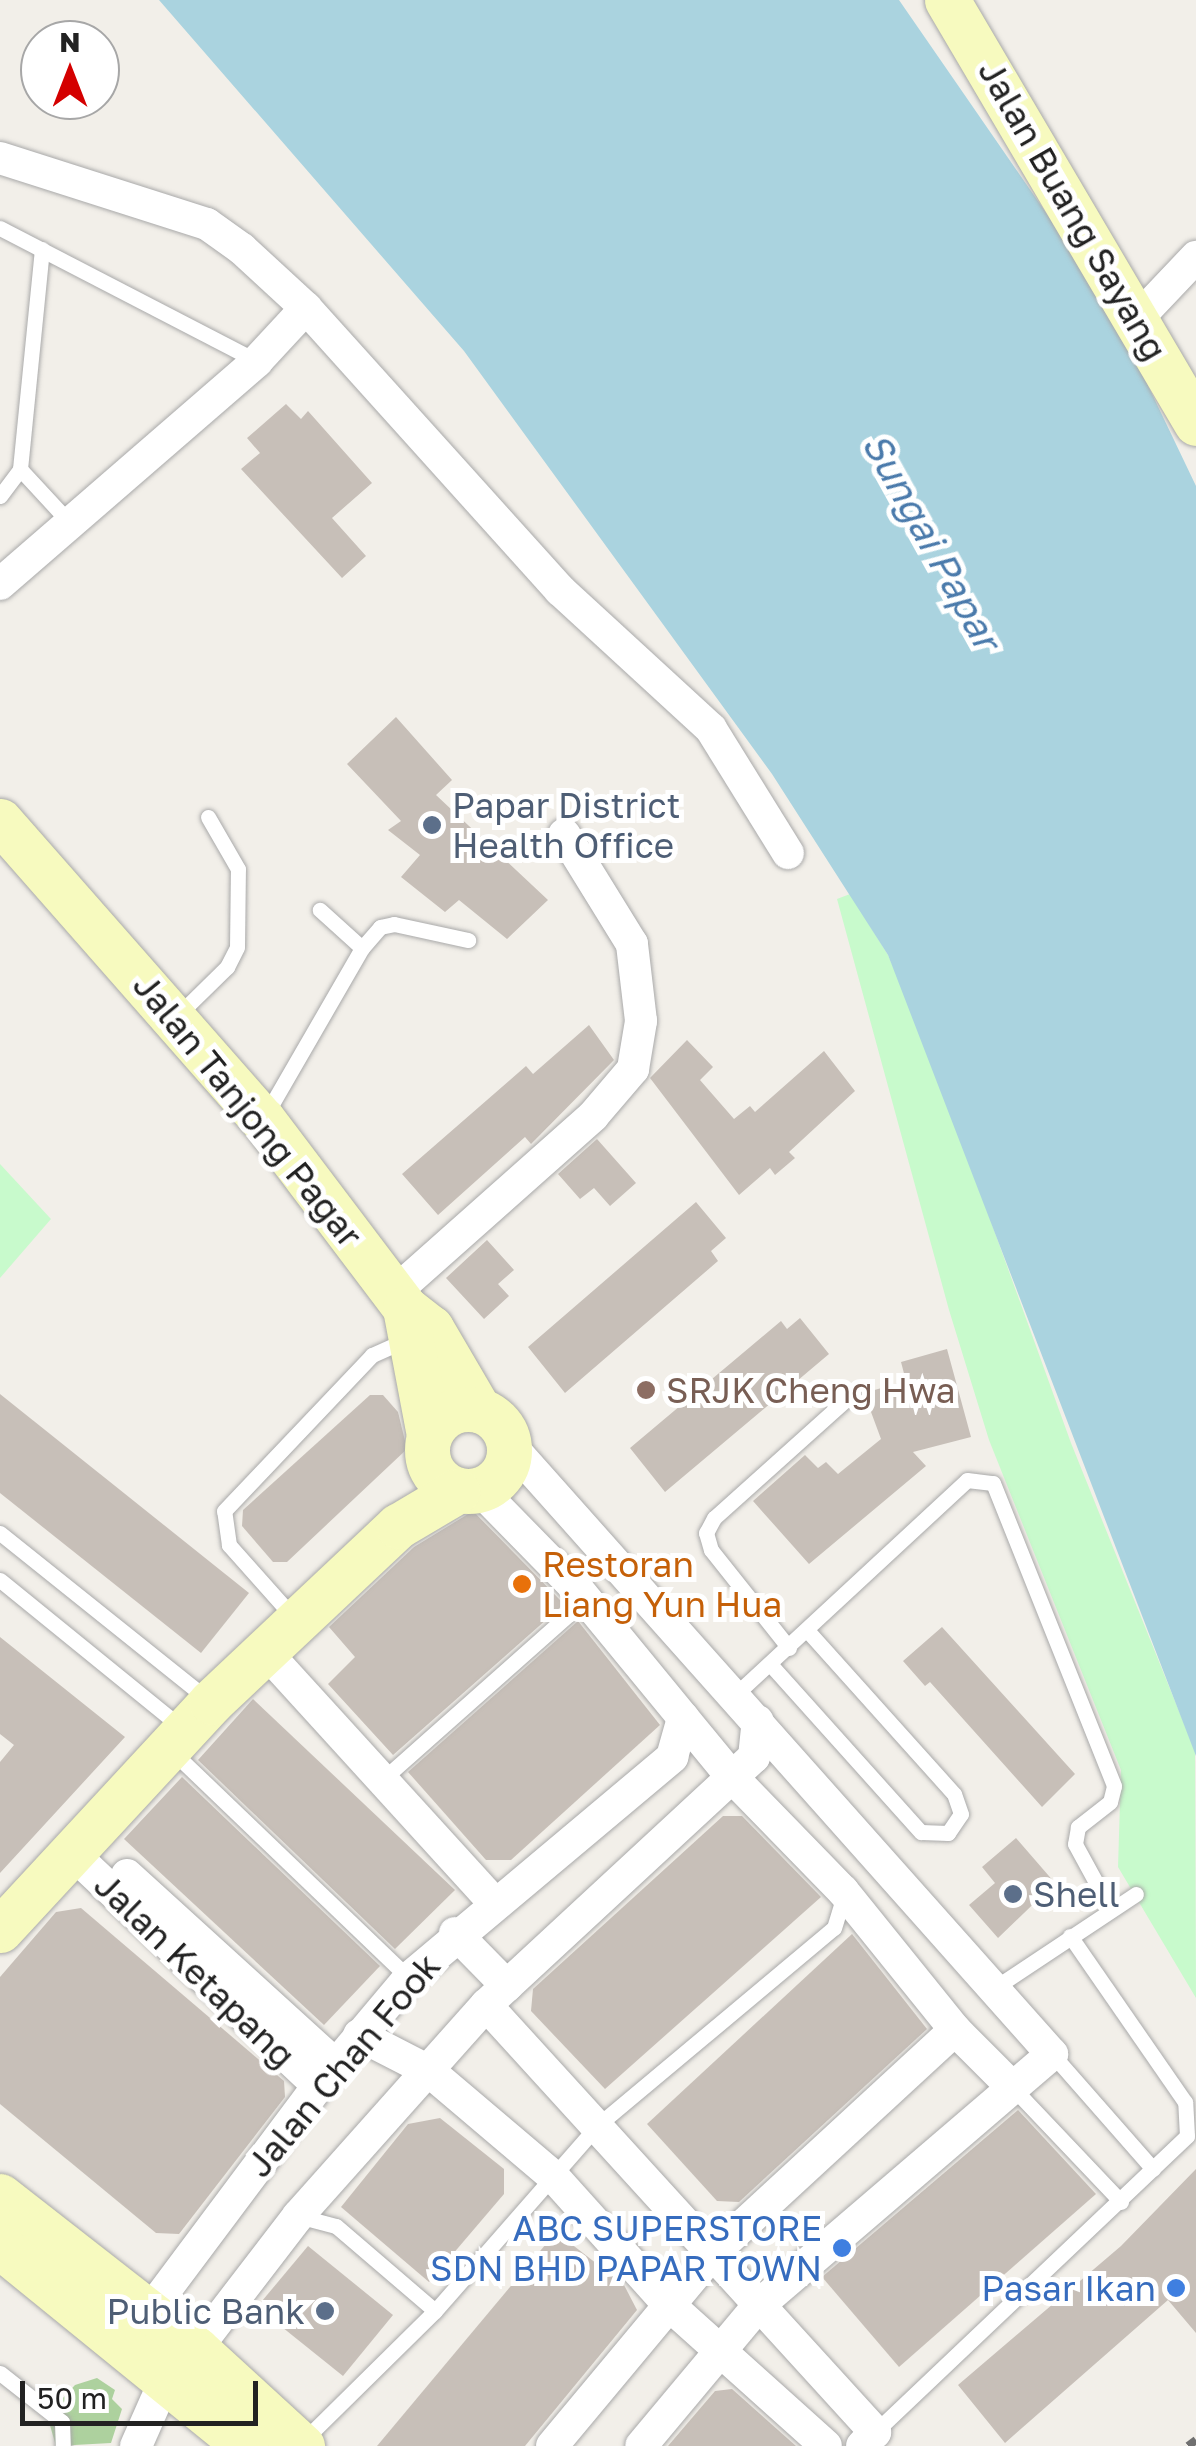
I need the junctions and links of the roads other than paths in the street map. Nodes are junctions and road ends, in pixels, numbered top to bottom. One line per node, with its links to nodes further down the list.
1 (947, 0): 7 (main road, Jalan Buang Sayang)
2 (0, 158): 6 (street)
3 (0, 228): 4 (lane)
4 (42, 250): 8 (lane); 10 (lane)
5 (1196, 256): 7 (street)
6 (306, 308): 8 (street); 17 (street)
7 (1139, 317): 9 (main road, Jalan Buang Sayang)
8 (257, 361): 12 (street)
9 (1196, 423)
10 (20, 470): 11 (lane); 12 (lane)
11 (0, 496)
12 (70, 523): 13 (street)
13 (0, 584)
14 (208, 817): 21 (lane)
15 (0, 822): 21 (main road, Jalan Tanjong Pagar)
16 (564, 834): 23 (street)
17 (788, 852)
18 (320, 910): 20 (lane)
19 (468, 940): 20 (lane)
20 (362, 948): 22 (lane)
21 (175, 1018): 22 (main road, Jalan Tanjong Pagar)
22 (263, 1120): 23 (main road, Jalan Tanjong Pagar)
23 (402, 1313): 25 (main road, Jalan Tanjong Pagar); 27 (main road); 32 (lane)
24 (852, 1394): 33 (lane)
25 (478, 1410): 26 (main road, Jalan Tanjong Pagar); 27 (main road)
26 (509, 1444): 27 (main road); 35 (street)
27 (448, 1470): 30 (street); 32 (main road)
28 (0, 1533): 38 (lane)
29 (0, 1580): 38 (lane)
30 (578, 1590): 36 (street); 40 (lane)
31 (808, 1631): 33 (lane); 34 (lane); 45 (lane)
32 (281, 1636): 38 (main road); 40 (street)
33 (789, 1648): 34 (lane)
34 (770, 1664): 35 (lane)
35 (735, 1695): 37 (street)
36 (683, 1718): 39 (street); 44 (street, Jalan Chan Fook)
37 (758, 1721): 39 (street, Jalan Chan Fook); 50 (street)
38 (188, 1727): 41 (main road); 49 (lane)
39 (732, 1776): 42 (street); 51 (street, Jalan Chan Fook)
40 (382, 1780): 44 (street)
41 (79, 1845): 46 (main road); 56 (street, Jalan Ketapang)
42 (843, 1891): 52 (street); 58 (lane)
43 (1136, 1894): 45 (lane)
44 (493, 1902): 47 (street, Jalan Chan Fook)
45 (1111, 1910): 48 (lane)
46 (0, 1930)
47 (455, 1934): 49 (street, Jalan Chan Fook); 51 (street)
48 (1070, 1936): 50 (lane); 59 (lane)
49 (410, 1978): 53 (street, Jalan Chan Fook)
50 (996, 1987): 54 (street)
51 (496, 1995): 55 (street, Jalan Chan Fook); 58 (street)
52 (956, 2030): 57 (street); 65 (street)
53 (359, 2035): 55 (street); 56 (street, Jalan Chan Fook)
54 (1052, 2054): 57 (street); 59 (lane)
55 (429, 2071): 60 (street); 63 (street, Jalan Chan Fook)
56 (326, 2075): 68 (street, Jalan Chan Fook)
57 (1012, 2088): 62 (lane); 67 (street)
58 (598, 2125): 60 (lane); 65 (street)
59 (1153, 2169): 62 (lane)
60 (554, 2176): 66 (street); 69 (lane)
61 (0, 2196): 68 (main road)
62 (1121, 2202): 73 (lane)
63 (298, 2216): 69 (lane); 72 (street, Jalan Chan Fook)
64 (0, 2246): 72 (main road)
65 (711, 2256): 66 (street); 67 (street)
66 (668, 2304): 70 (street); 79 (street)
67 (758, 2306): 70 (street); 73 (street)
68 (149, 2312): 72 (main road)
69 (434, 2312): 74 (lane)
70 (720, 2349): 80 (street); 81 (street)
71 (0, 2373): 75 (lane)
72 (187, 2377): 74 (main road); 76 (street); 77 (street); 78 (main road)
73 (869, 2439)
74 (301, 2445)
75 (63, 2446)
76 (136, 2446)
77 (150, 2446)
78 (246, 2446)
79 (552, 2446)
80 (642, 2446)
81 (826, 2446)

